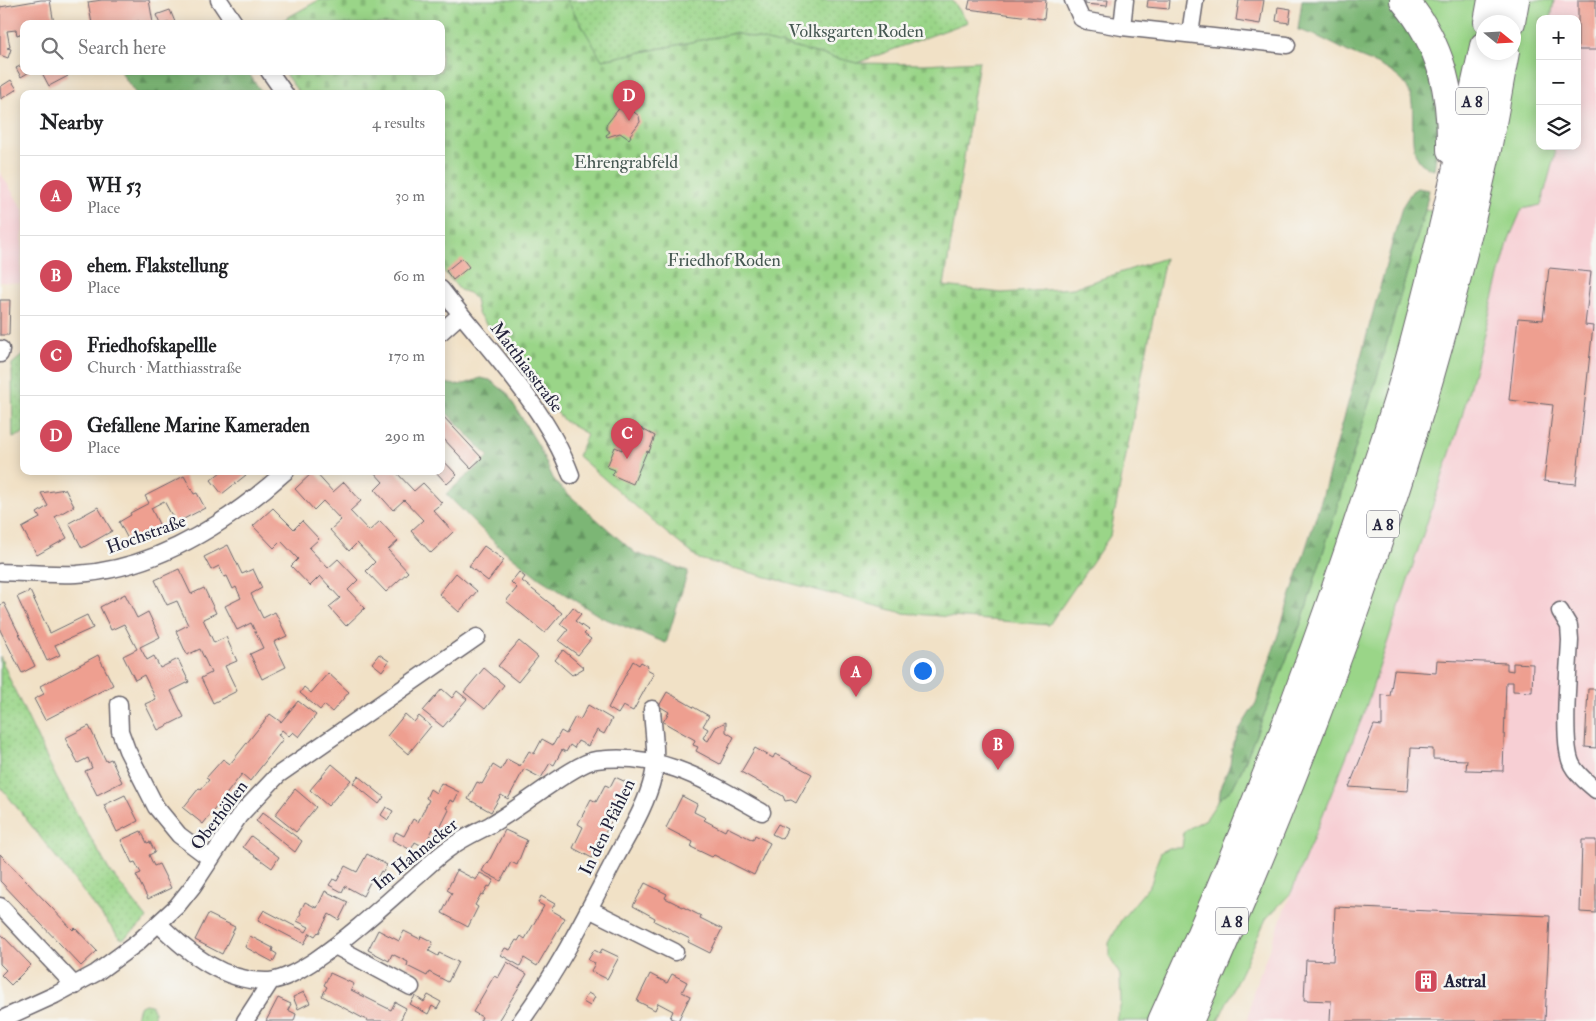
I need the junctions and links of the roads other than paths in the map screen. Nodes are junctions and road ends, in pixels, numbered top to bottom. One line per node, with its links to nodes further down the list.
1 (219, 0): 10 (street)
2 (1073, 0): 11 (street)
3 (1125, 0): 11 (street)
4 (1195, 0): 12 (street)
5 (1404, 0): 18 (highway)
6 (1492, 0): 8 (highway)
7 (1515, 0): 9 (highway)
8 (1489, 15)
9 (1512, 15)
10 (232, 20)
11 (1122, 27): 12 (street)
12 (1190, 34): 13 (street)
13 (1287, 45)
14 (1482, 60): 18 (highway, A 8)
15 (1502, 60): 18 (highway, A 8)
16 (272, 75): 17 (street)
17 (282, 90)
18 (1465, 158): 19 (highway, A 8)
19 (1453, 216): 46 (highway, A 8); 47 (highway, A 8)
20 (445, 294): 21 (street, Matthiasstraße)
21 (460, 314): 22 (street); 24 (street, Matthiasstraße)
22 (445, 328)
23 (281, 475): 25 (street, Hochstraße)
24 (571, 476)
25 (0, 572)
26 (1560, 612): 32 (street)
27 (477, 637): 34 (street, Oberhöllen)
28 (119, 704): 34 (street)
29 (652, 709): 30 (street, In den Pfählen)
30 (655, 761): 31 (street, In den Pfählen); 33 (street, In den Pfählen); 36 (street, In den Pfählen)
31 (576, 770): 38 (street, Im Hahnacker)
32 (1596, 790)
33 (762, 812)
34 (211, 859): 37 (street, Oberhöllen)
35 (0, 906): 41 (street)
36 (589, 909): 39 (street); 45 (street, In den Pfählen)
37 (159, 924): 40 (street, Im Hahnacker); 41 (street, Oberhöllen)
38 (335, 946): 40 (street, Im Hahnacker); 42 (street)
39 (675, 952)
40 (271, 981): 44 (street)
41 (75, 986): 43 (street, Oberhöllen)
42 (411, 987)
43 (0, 1020)
44 (245, 1021)
45 (521, 1021)
46 (1162, 1021)
47 (1189, 1021)

